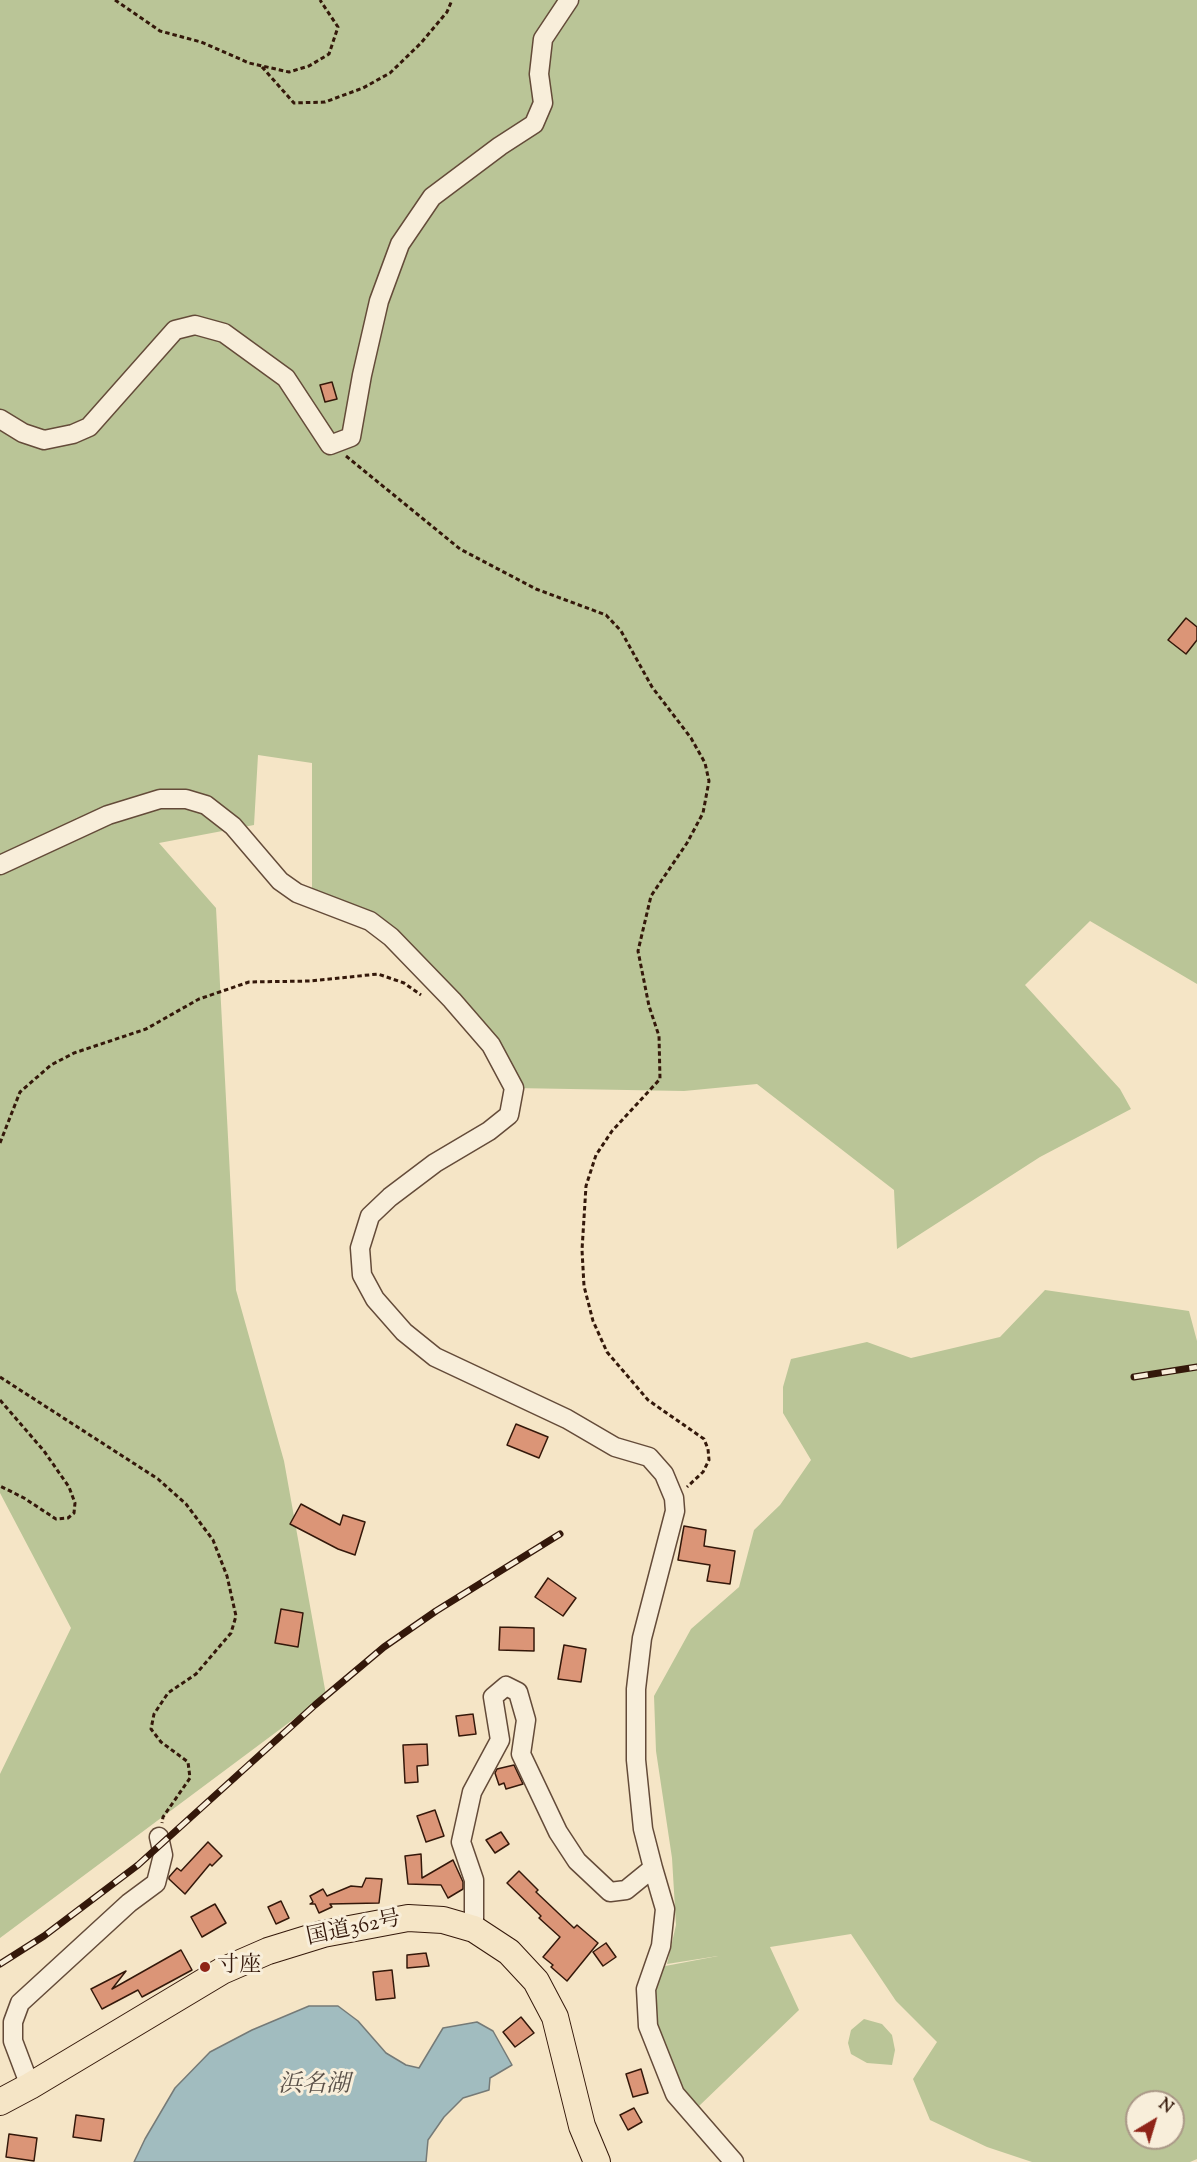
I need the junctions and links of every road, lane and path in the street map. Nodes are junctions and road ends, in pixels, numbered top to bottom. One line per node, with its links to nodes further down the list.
1 (115, 0): 5 (path)
2 (320, 0): 5 (path)
3 (452, 0): 5 (path)
4 (569, 0): 7 (street)
5 (261, 66)
6 (0, 419): 7 (street)
7 (330, 445): 14 (path)
8 (0, 865): 14 (street)
9 (423, 997): 10 (path)
10 (0, 1143)
11 (0, 1377): 15 (path)
12 (0, 1400): 13 (path)
13 (0, 1485)
14 (674, 1498): 16 (street)
15 (159, 1837): 18 (street)
16 (653, 1868): 17 (street); 21 (street)
17 (474, 1929): 18 (highway, 国道362号); 20 (highway, 国道362号)
18 (30, 2086): 19 (highway, 国道362号)
19 (0, 2102)
20 (597, 2162)
21 (734, 2162)

